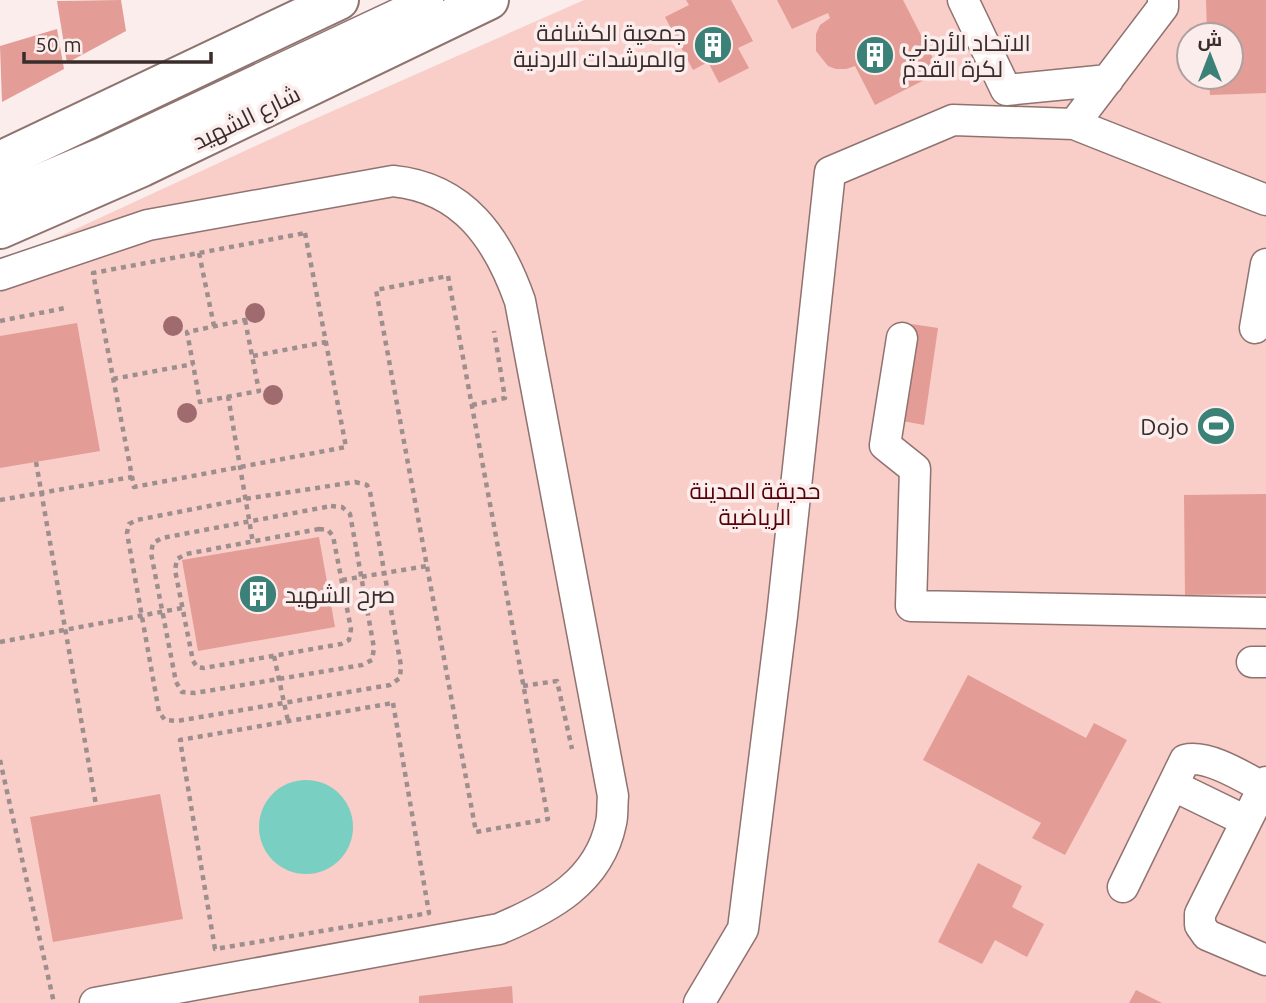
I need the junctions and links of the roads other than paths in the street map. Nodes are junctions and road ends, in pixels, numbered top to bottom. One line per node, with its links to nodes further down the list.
1 (339, 0): 9 (highway)
2 (393, 0): 10 (lane)
3 (428, 0): 11 (lane)
4 (489, 0): 13 (highway, شارع الشهيد)
5 (963, 0): 7 (lane)
6 (1163, 0): 7 (lane)
7 (1108, 80): 8 (lane)
8 (1074, 124): 12 (lane); 23 (lane)
9 (0, 161)
10 (0, 182)
11 (0, 196)
12 (1266, 200)
13 (0, 229)
14 (1266, 264): 16 (lane)
15 (0, 275): 22 (lane)
16 (1255, 328)
17 (902, 338): 18 (lane)
18 (1266, 613)
19 (1260, 800): 20 (lane); 21 (lane)
20 (1123, 887)
21 (1266, 961)
22 (95, 1003)
23 (699, 1003)

